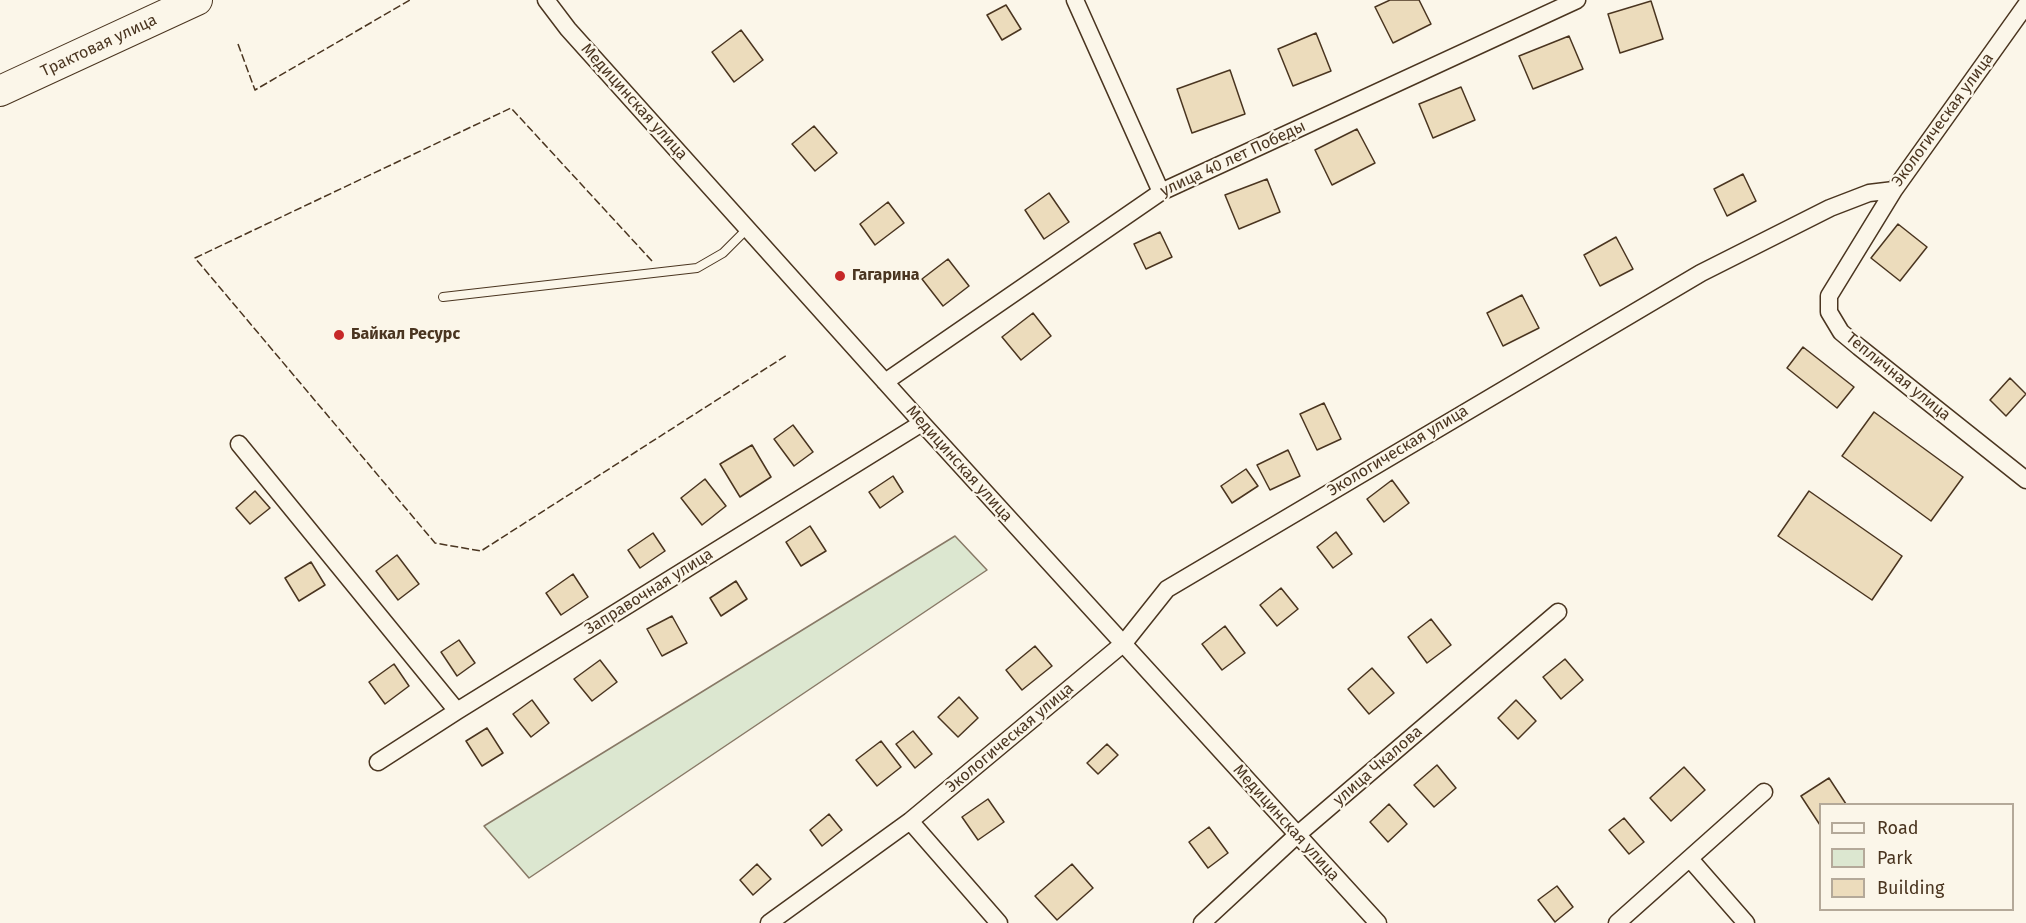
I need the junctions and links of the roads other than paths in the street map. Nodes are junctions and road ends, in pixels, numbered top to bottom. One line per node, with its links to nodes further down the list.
1 (197, 0): 6 (highway, Трактовая улица)
2 (546, 0): 9 (street, Медицинская улица)
3 (1075, 0): 8 (street)
4 (1577, 0): 8 (street, улица 40 лет Победы)
5 (2026, 5): 7 (street, Экологическая улица)
6 (0, 92)
7 (1894, 190): 14 (street, Тепличная улица); 16 (street, Экологическая улица)
8 (1161, 192): 11 (street, улица 40 лет Победы)
9 (747, 229): 10 (lane); 11 (street, Медицинская улица)
10 (443, 297)
11 (885, 382): 12 (street, Медицинская улица)
12 (922, 423): 16 (street, Медицинская улица); 17 (street, Заправочная улица)
13 (239, 444): 17 (street)
14 (2026, 480)
15 (1558, 612): 21 (street, улица Чкалова)
16 (1124, 643): 20 (street, Экологическая улица); 21 (street, Медицинская улица)
17 (457, 711): 18 (street, Заправочная улица)
18 (378, 762)
19 (1764, 792): 22 (street)
20 (910, 821): 23 (street, Экологическая улица); 24 (street)
21 (1297, 835): 25 (street, улица Чкалова); 26 (street, Медицинская улица)
22 (1689, 859): 27 (street); 28 (street)
23 (769, 923)
24 (999, 923)
25 (1202, 923)
26 (1378, 923)
27 (1617, 923)
28 (1746, 923)

